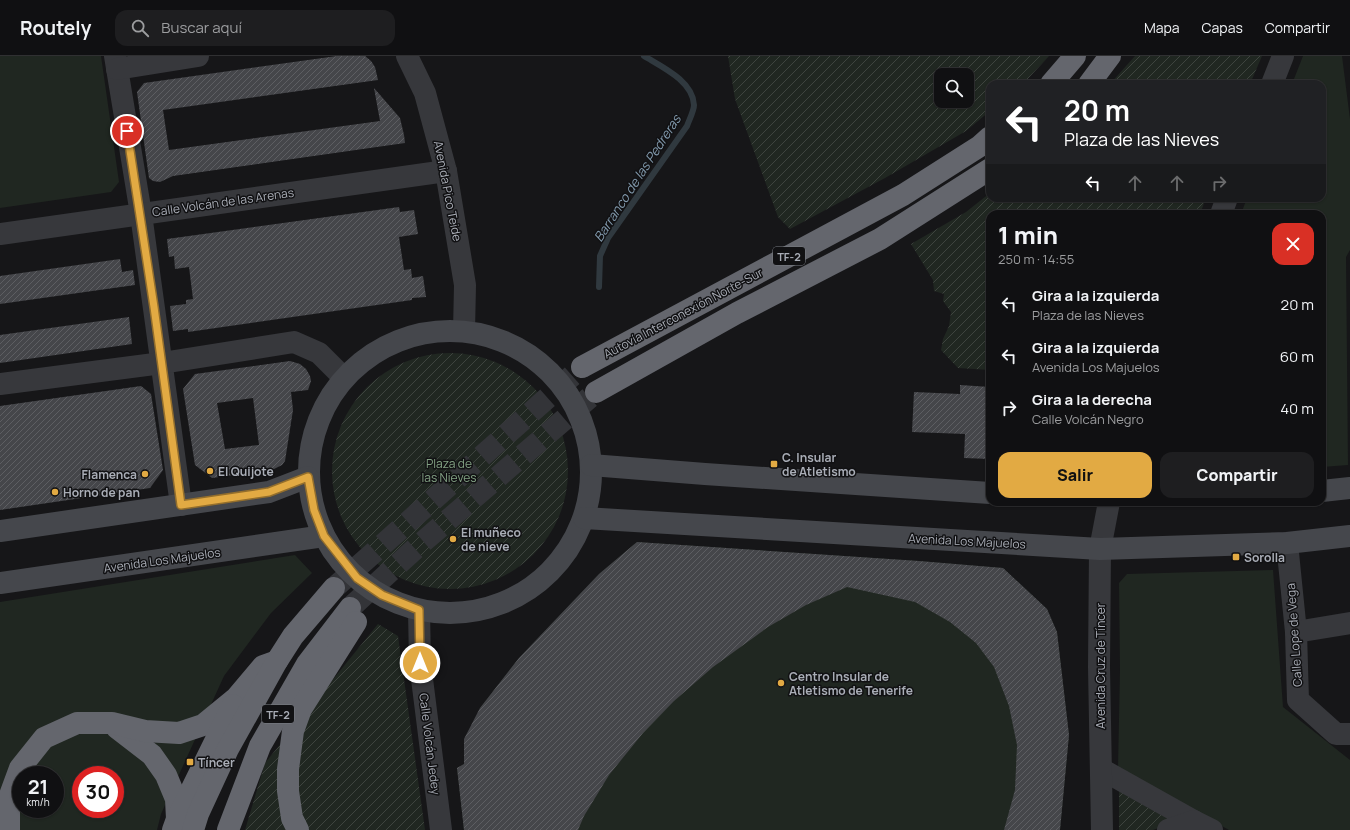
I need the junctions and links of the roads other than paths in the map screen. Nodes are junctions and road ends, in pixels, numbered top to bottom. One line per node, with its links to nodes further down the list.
1 (198, 56): 6 (street)
2 (407, 56): 11 (street, Avenida Pico Teide)
3 (1075, 56): 7 (highway)
4 (1110, 56): 8 (highway)
5 (1283, 56): 9 (street)
6 (116, 63): 13 (street)
7 (1054, 80)
8 (1092, 80)
9 (1274, 80)
10 (986, 141): 17 (highway, Autovía Interconexión Norte-Sur / TF-2)
11 (446, 171): 13 (street, Calle Volcán de las Arenas); 15 (street, Avenida Pico Teide)
12 (986, 172): 20 (highway, TF-2)
13 (141, 214): 14 (street, Calle Volcán de las Arenas); 16 (street)
14 (0, 234)
15 (464, 331): 18 (street); 21 (street)
16 (162, 363): 18 (street); 19 (street); 26 (street)
17 (582, 367)
18 (343, 377): 22 (street)
19 (0, 384)
20 (596, 392)
21 (591, 465): 25 (street); 28 (street)
22 (308, 477): 26 (street); 30 (street)
23 (1350, 488): 24 (street)
24 (1326, 491)
25 (986, 493)
26 (181, 505): 29 (street)
27 (1108, 506): 33 (street, Avenida Cruz de Tíncer)
28 (584, 518): 33 (street, Avenida Los Majuelos); 36 (street)
29 (0, 531)
30 (324, 536): 34 (street, Avenida Los Majuelos); 36 (street)
31 (1350, 536): 32 (street, Avenida Los Majuelos)
32 (1287, 542): 33 (street, Avenida Los Majuelos); 38 (street, Calle Lope de Vega)
33 (1100, 549): 43 (street, Avenida Cruz de Tíncer)
34 (0, 583)
35 (334, 588): 39 (highway, TF-2)
36 (419, 610): 49 (street, Calle Volcán Jedey)
37 (1350, 623): 38 (street)
38 (1296, 632): 42 (street, Calle Lope de Vega)
39 (277, 661): 40 (highway); 44 (highway, TF-2)
40 (236, 698): 41 (highway); 44 (highway)
41 (112, 723): 44 (highway); 46 (highway)
42 (1343, 734)
43 (1101, 769): 45 (street); 50 (street, Avenida Cruz de Tíncer)
44 (181, 826)
45 (1203, 826): 51 (street)
46 (9, 830)
47 (228, 830): 48 (highway, TF-2)
48 (298, 830)
49 (441, 830)
50 (1102, 830)
51 (1168, 830)

